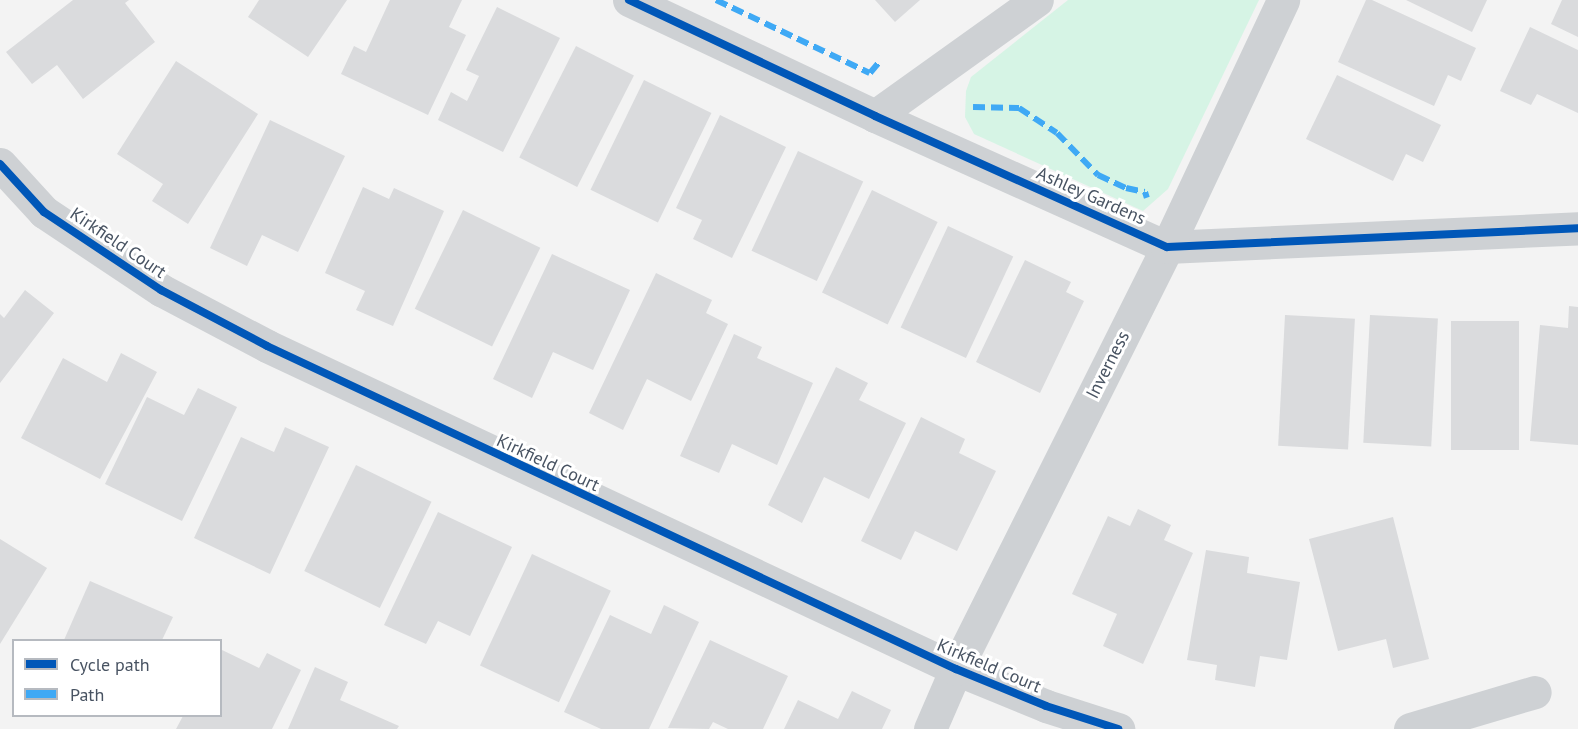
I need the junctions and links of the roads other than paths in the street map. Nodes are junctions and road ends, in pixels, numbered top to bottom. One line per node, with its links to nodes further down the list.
1 (629, 0): 4 (street, Ashley Gardens)
2 (1037, 0): 4 (street)
3 (1283, 0): 7 (street, Inverness)
4 (875, 116): 7 (street, Ashley Gardens)
5 (3, 174): 8 (street, Kirkfield Court)
6 (1578, 228): 7 (street, Ashley Gardens)
7 (1167, 247): 8 (street, Inverness)
8 (956, 669): 10 (street, Inverness); 11 (street, Kirkfield Court)
9 (1535, 692): 12 (street)
10 (930, 729)
11 (1118, 729)
12 (1410, 729)

